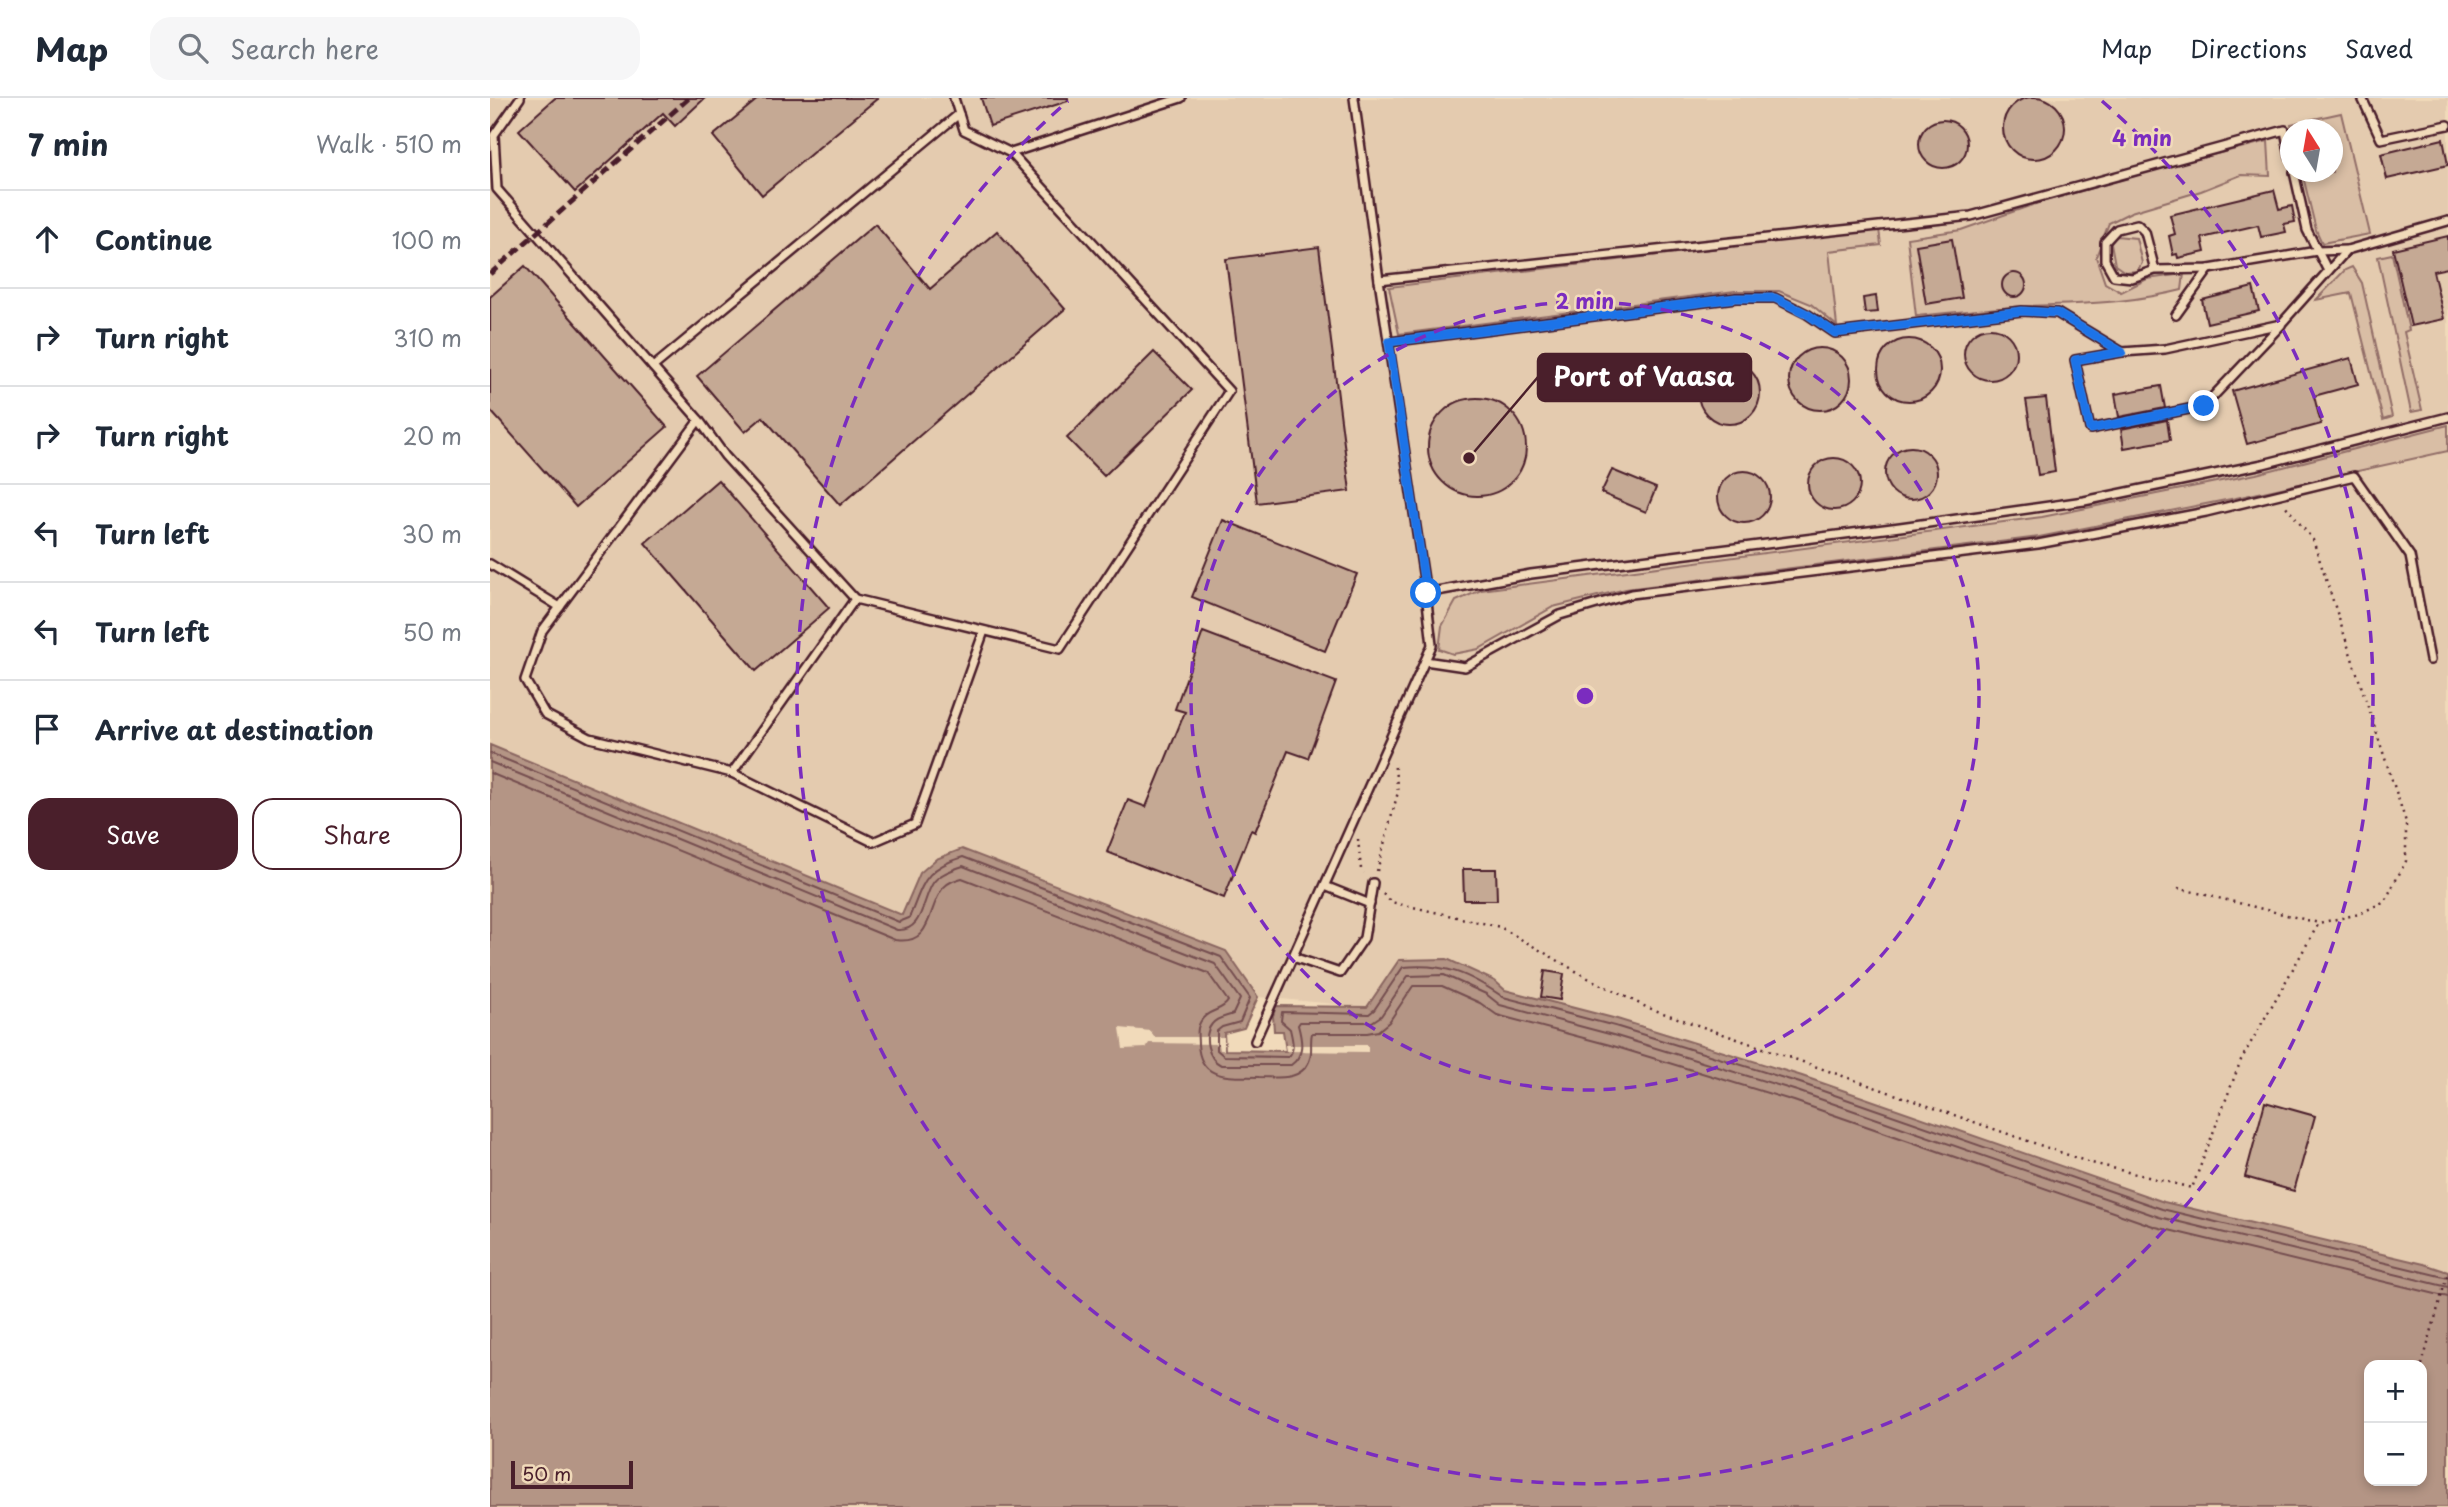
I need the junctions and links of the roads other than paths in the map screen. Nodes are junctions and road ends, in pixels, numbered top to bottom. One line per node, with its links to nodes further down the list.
1 (520, 98): 22 (lane)
2 (954, 98): 6 (lane)
3 (1181, 98): 9 (lane)
4 (1354, 98): 17 (lane)
5 (2362, 98): 7 (lane)
6 (959, 114): 9 (lane); 22 (lane)
7 (2448, 125)
8 (2280, 131): 17 (lane)
9 (1011, 153): 29 (lane)
10 (2296, 182): 13 (lane)
11 (2448, 220): 12 (lane)
12 (2347, 250): 13 (lane); 16 (lane)
13 (2317, 251): 14 (lane); 16 (lane)
14 (2210, 269): 15 (lane); 18 (lane)
15 (2155, 270): 15 (lane)
16 (2328, 271): 19 (lane)
17 (1379, 280): 20 (lane)
18 (2176, 315)
19 (2281, 324): 21 (lane); 21 (lane)
20 (1389, 342): 21 (lane); 26 (lane)
21 (2122, 352)
22 (653, 367): 24 (lane)
23 (2448, 417): 26 (lane)
24 (699, 420): 27 (lane); 28 (lane)
25 (490, 564): 28 (lane)
26 (1426, 593): 31 (lane)
27 (855, 599): 29 (lane); 32 (lane)
28 (560, 607): 32 (lane)
29 (984, 631): 32 (lane)
30 (2430, 660): 31 (lane)
31 (1425, 661): 34 (lane)
32 (732, 774)
33 (1373, 883): 35 (lane)
34 (1325, 886): 35 (lane); 36 (lane)
35 (1370, 904): 36 (lane)
36 (1293, 957): 37 (lane)
37 (1255, 1041)

